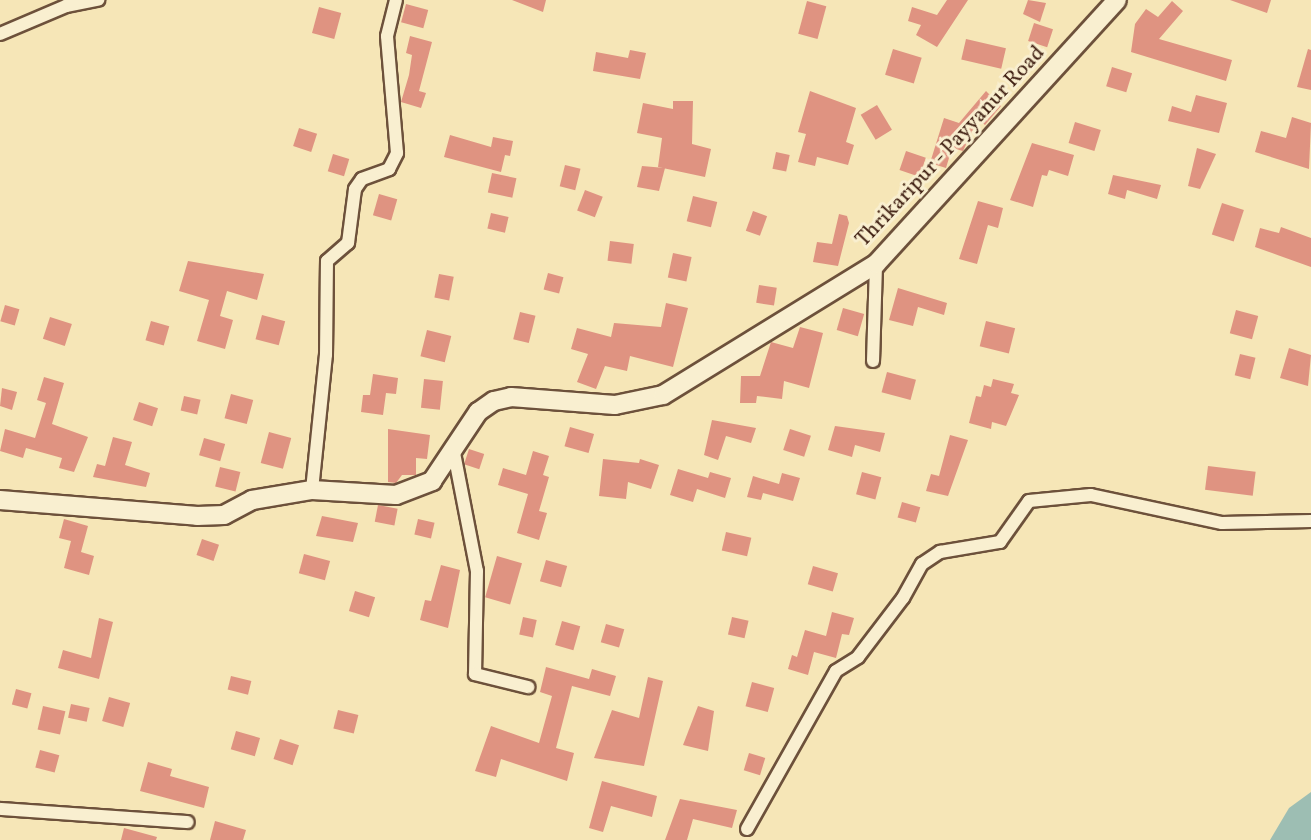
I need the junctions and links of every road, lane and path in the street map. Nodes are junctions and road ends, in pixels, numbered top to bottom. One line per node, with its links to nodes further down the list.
1 (97, 0): 4 (street)
2 (396, 0): 8 (street)
3 (1116, 0): 5 (main road, Thrikaripur - Payyanur Road)
4 (0, 34)
5 (876, 264): 6 (street); 7 (main road, Thrikaripur - Payyanur Road)
6 (873, 361)
7 (454, 453): 8 (main road, Thrikaripur - Payyanur Road); 11 (street)
8 (312, 490): 9 (main road, Thrikaripur - Payyanur Road)
9 (0, 500)
10 (1311, 521): 14 (street)
11 (528, 687)
12 (0, 809): 13 (street)
13 (188, 822)
14 (747, 829)

